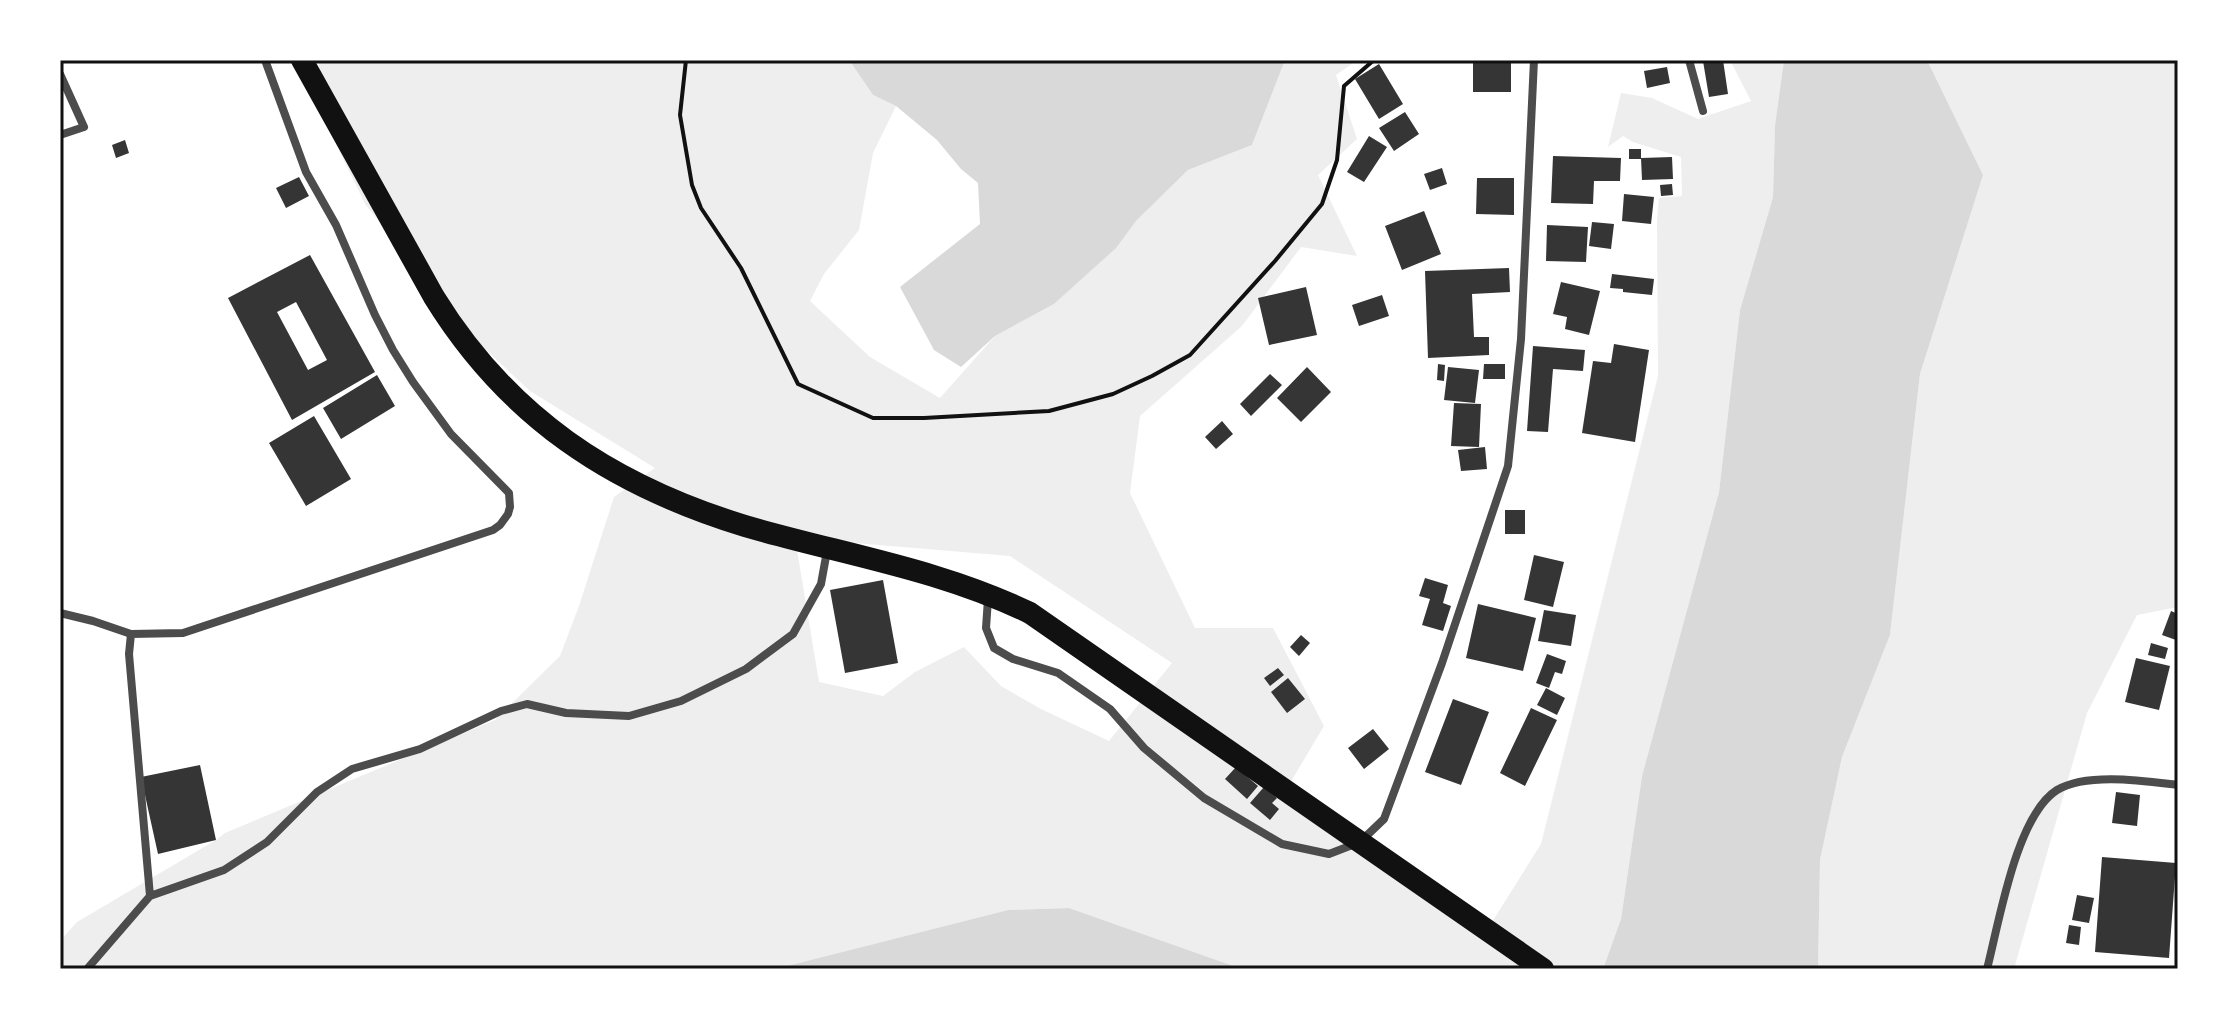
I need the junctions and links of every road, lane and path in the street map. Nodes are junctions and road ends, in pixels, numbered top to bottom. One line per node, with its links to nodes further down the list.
1 (265, 60): 13 (street)
2 (302, 60): 10 (highway)
3 (686, 60): 4 (path)
4 (1374, 60)
5 (1534, 60): 11 (street)
6 (1689, 60): 8 (street)
7 (60, 74): 9 (street)
8 (1703, 111)
9 (60, 135)
10 (828, 547): 11 (highway); 15 (street)
11 (989, 594): 17 (highway)
12 (60, 613): 13 (street)
13 (131, 634): 15 (street)
14 (2178, 785): 18 (street)
15 (150, 896): 16 (street)
16 (87, 969)
17 (1543, 969)
18 (1987, 969)

